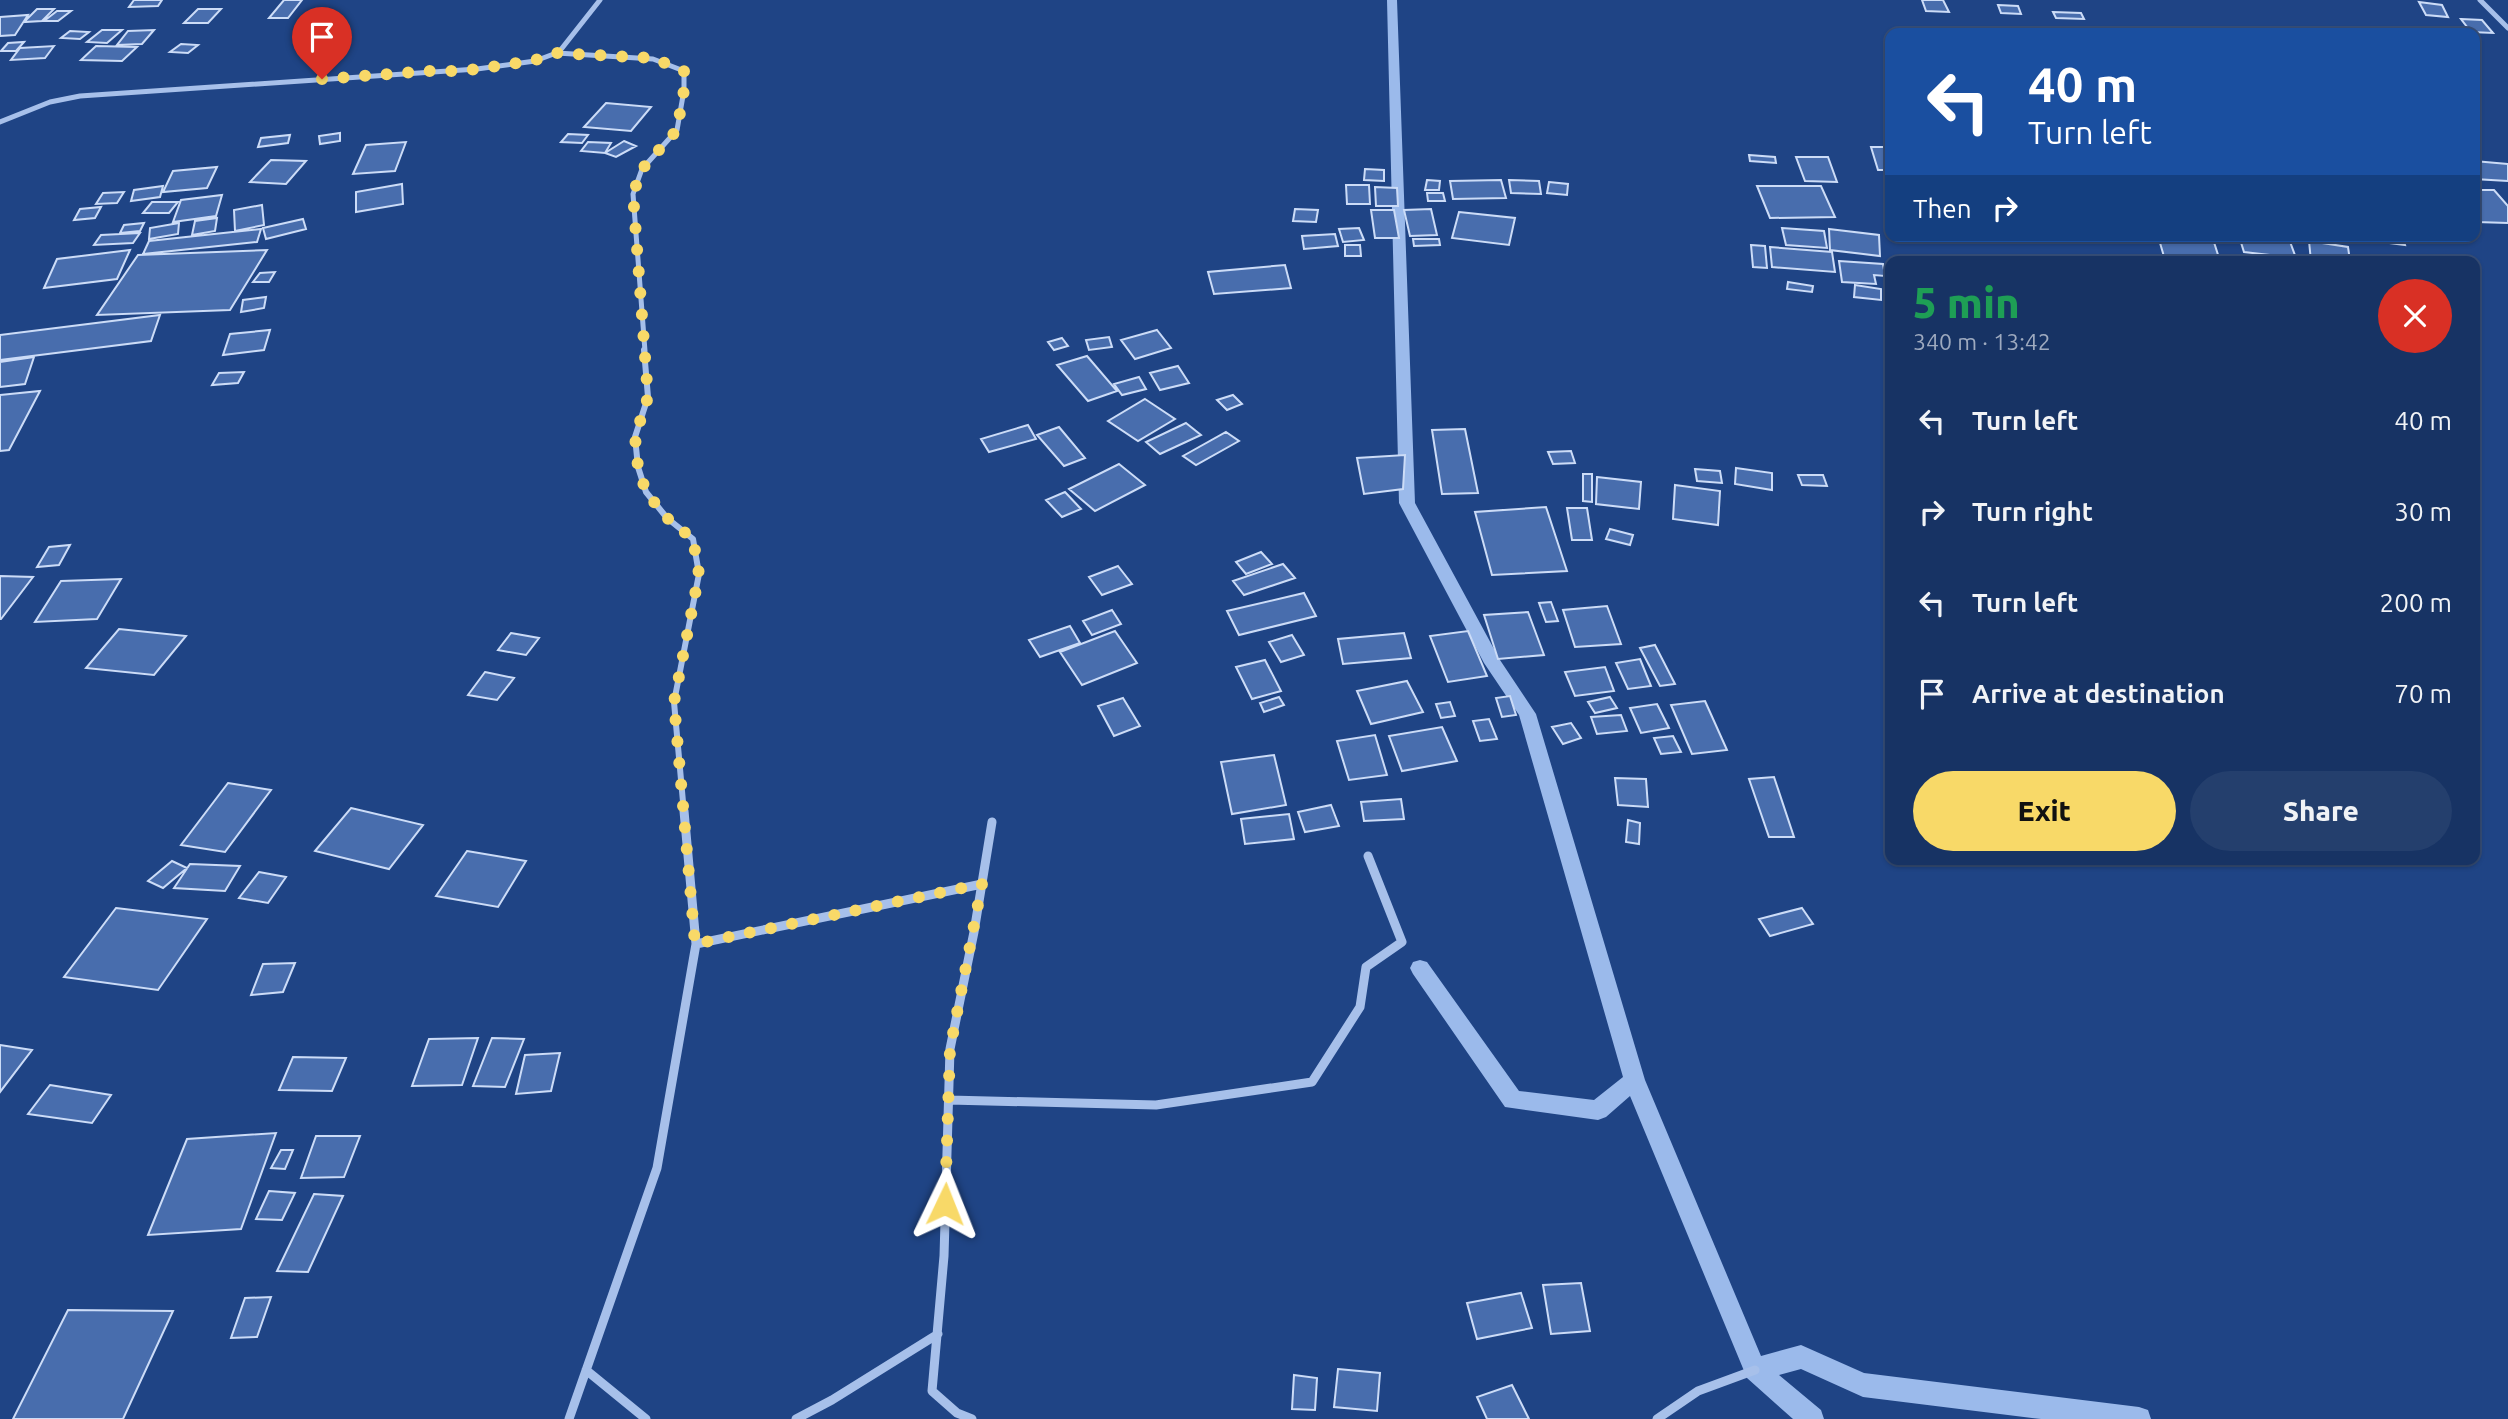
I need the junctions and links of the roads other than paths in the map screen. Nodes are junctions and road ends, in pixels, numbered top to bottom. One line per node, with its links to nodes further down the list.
1 (600, 0): 4 (street)
2 (2480, 0): 3 (street)
3 (2508, 29)
4 (557, 53): 5 (street); 9 (street)
5 (0, 122)
6 (992, 822): 8 (street)
7 (1368, 856): 10 (street)
8 (982, 884): 9 (street); 10 (street)
9 (695, 944): 12 (street)
10 (949, 1100): 11 (street)
11 (938, 1334): 16 (street); 17 (street)
12 (586, 1370): 14 (street); 15 (street)
13 (1755, 1370): 18 (street)
14 (569, 1419)
15 (646, 1419)
16 (796, 1419)
17 (972, 1419)
18 (1657, 1419)

